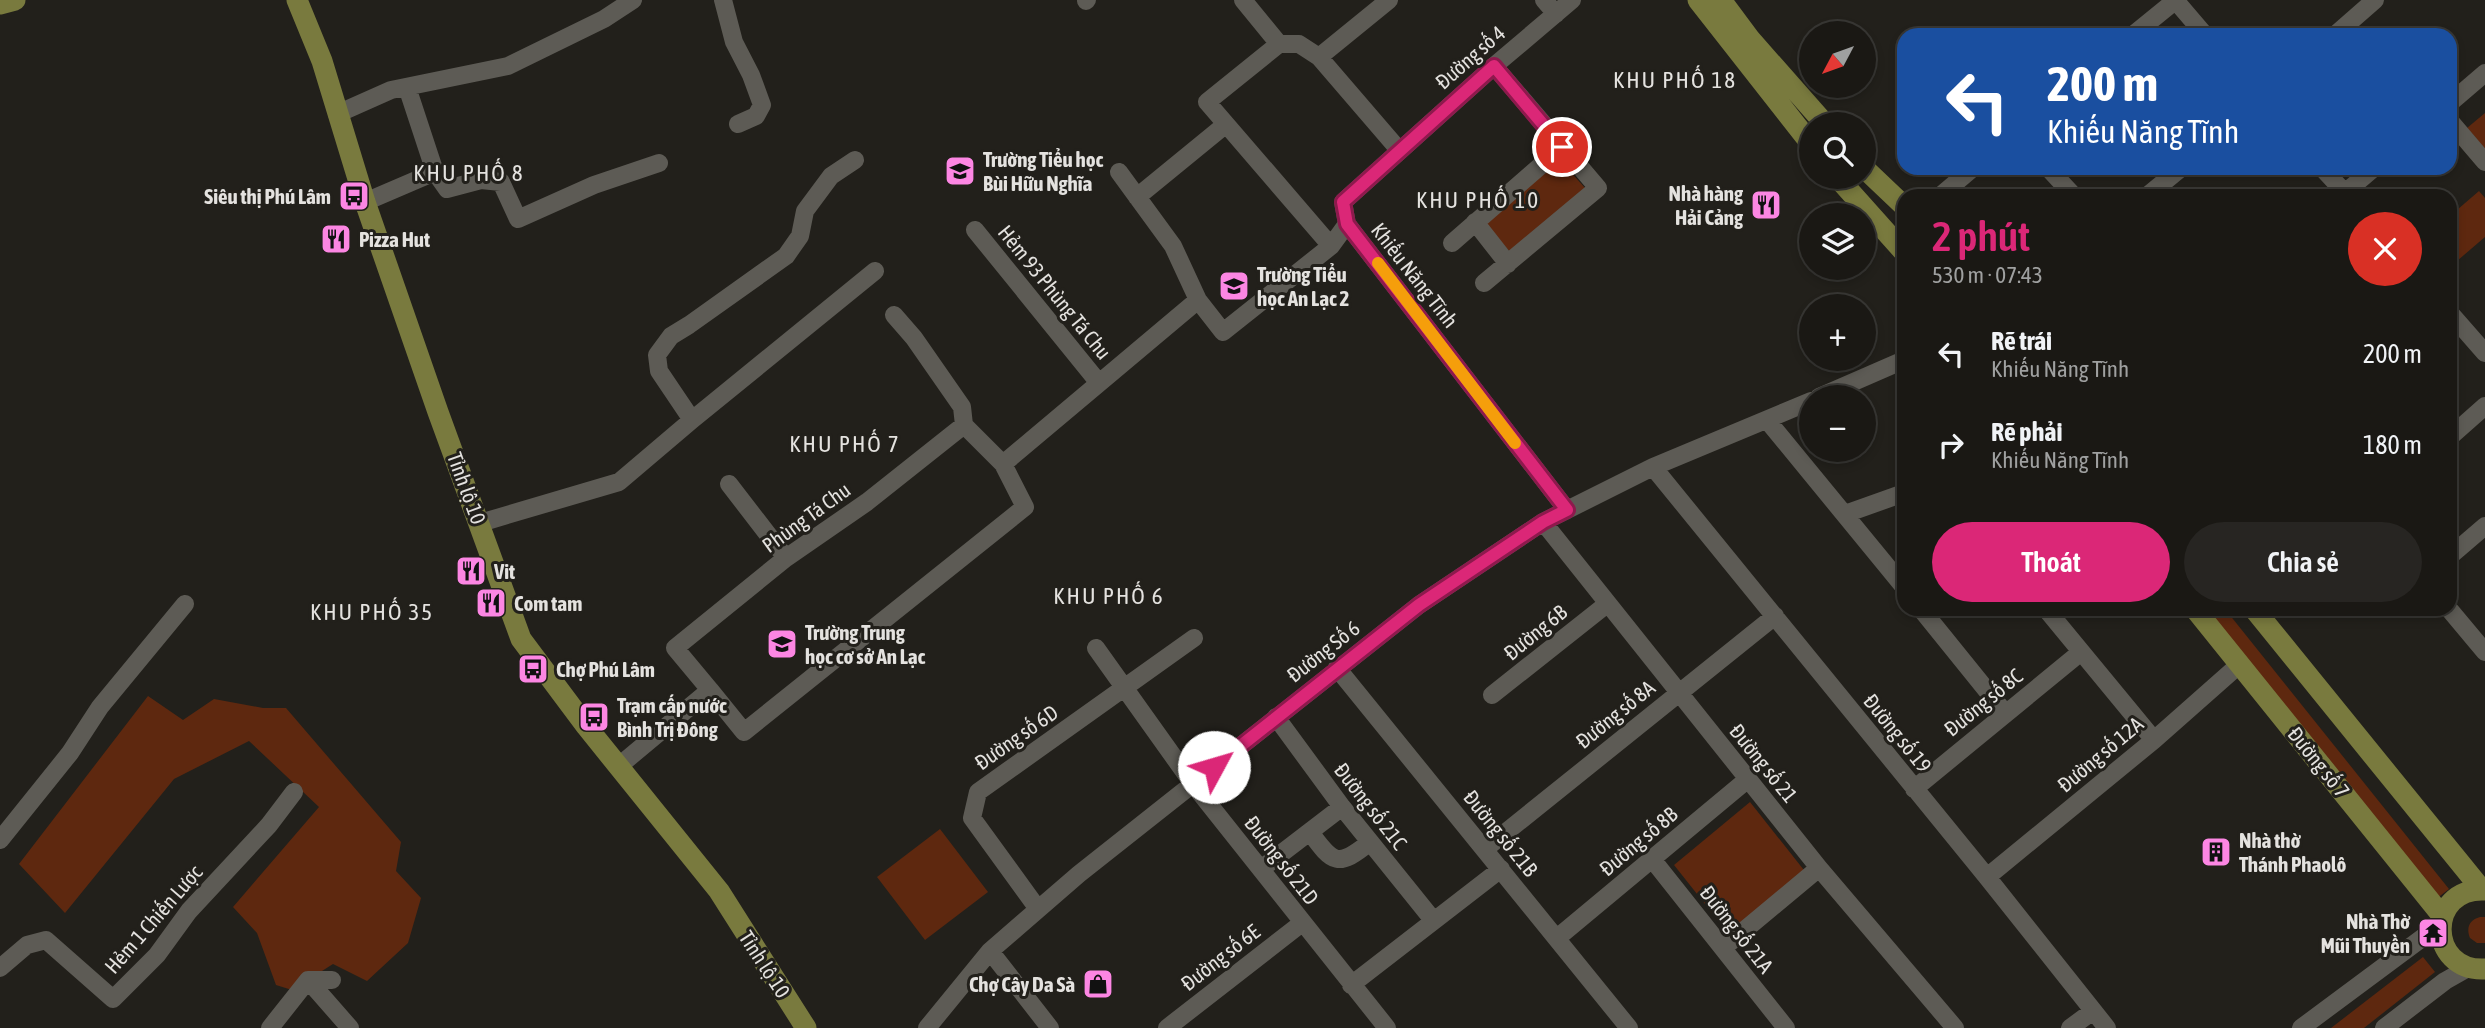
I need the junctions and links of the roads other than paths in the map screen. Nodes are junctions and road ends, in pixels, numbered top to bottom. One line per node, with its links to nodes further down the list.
1 (15, 0): 12 (main road)
2 (297, 0): 24 (main road, Tỉnh lộ 10)
3 (633, 0): 21 (street)
4 (723, 0): 25 (street)
5 (1243, 0): 17 (street)
6 (1389, 0): 18 (street)
7 (1572, 0): 13 (street, Đường số 4)
8 (1699, 0): 27 (main road)
9 (1721, 0): 23 (main road)
10 (2176, 0): 14 (street); 15 (street)
11 (2375, 0): 16 (street)
12 (0, 4)
13 (1550, 7): 19 (street, Đường số 4)
14 (2142, 28)
15 (2199, 28)
16 (2343, 28)
17 (1279, 44): 18 (street); 26 (street)
18 (1319, 57): 30 (street)
19 (1494, 66): 29 (street); 30 (street, Đường số 4)
20 (2485, 73): 22 (street)
21 (407, 87): 24 (street); 34 (street)
22 (2457, 97)
23 (1814, 112)
24 (337, 114): 50 (main road, Tỉnh lộ 10)
25 (738, 124)
26 (1225, 125): 48 (street); 56 (street)
27 (1799, 129)
28 (2457, 129): 32 (street)
29 (1562, 147): 51 (street); 57 (street)
30 (1399, 150): 52 (street, Khiếu Năng Tĩnh)
31 (855, 160): 69 (street)
32 (2485, 162)
33 (659, 163): 34 (street)
34 (435, 172): 50 (street)
35 (1119, 172): 48 (street)
36 (1965, 175): 43 (street)
37 (2055, 175): 44 (street)
38 (2172, 175): 45 (street)
39 (2328, 175): 46 (street)
40 (2366, 175): 47 (street)
41 (1876, 179): 49 (main road)
42 (1848, 189): 55 (main road)
43 (1948, 189)
44 (2068, 189)
45 (2156, 189)
46 (2340, 189)
47 (2351, 189)
48 (1136, 197): 60 (street)
49 (1897, 199)
50 (365, 202): 80 (main road, Tỉnh lộ 10)
51 (1475, 222): 54 (street); 57 (street)
52 (1347, 224): 56 (street); 77 (street, Khiếu Năng Tĩnh)
53 (975, 230): 65 (street, Hẻm 93 Phùng Tá Chu)
54 (1452, 243)
55 (1897, 244)
56 (1331, 246): 60 (street)
57 (1508, 264): 59 (street)
58 (875, 271): 69 (street)
59 (1484, 283)
60 (1198, 300): 65 (street)
61 (894, 315): 71 (street)
62 (2457, 321): 63 (street)
63 (2485, 353)
64 (1897, 363): 66 (street)
65 (1099, 383): 73 (street)
66 (1847, 385)
67 (1799, 406): 70 (street, Đường Số 6)
68 (2485, 406): 72 (street)
69 (692, 420): 80 (street)
70 (1767, 420): 74 (street, Đường Số 6); 78 (street)
71 (964, 425): 73 (street, Phùng Tá Chu); 83 (street, Phùng Tá Chu)
72 (2457, 431)
73 (1003, 464): 100 (street, Phùng Tá Chu)
74 (1653, 467): 77 (street, Đường Số 6); 87 (street, Đường số 19)
75 (729, 484): 83 (street)
76 (1897, 495): 78 (street)
77 (1567, 510): 79 (street, Đường Số 6)
78 (1844, 514): 84 (street)
79 (1543, 522): 86 (street, Đường số 21); 98 (street, Đường Số 6)
80 (480, 523): 106 (main road, Tỉnh lộ 10)
81 (2485, 526): 82 (street)
82 (2457, 550)
83 (786, 558): 100 (street, Phùng Tá Chu)
84 (1897, 578)
85 (185, 604): 113 (street)
86 (1607, 604): 101 (street, Đường số 21); 102 (street, Đường 6B)
87 (1775, 616): 101 (street, Đường số 8A); 109 (street, Đường số 19)
88 (1928, 616): 103 (street)
89 (2052, 616): 95 (street)
90 (2201, 616): 97 (main road, Đường số 7)
91 (2260, 616): 121 (main road)
92 (2455, 616): 96 (street)
93 (1194, 638): 99 (street, Đường số 6D)
94 (1096, 648): 99 (street, Đường số 21D)
95 (2081, 652): 103 (street, Đường số 8C); 105 (street)
96 (2485, 652)
97 (2240, 664): 105 (street, Đường số 12A); 124 (main road, Đường số 7)
98 (1337, 668): 104 (street, Đường Số 6); 115 (street, Đường số 21B)
99 (1124, 688): 108 (street, Đường số 21D); 122 (street, Đường số 6D)
100 (710, 690): 106 (street)
101 (1679, 692): 107 (street, Đường số 21); 115 (street, Đường số 8A)
102 (1492, 695)
103 (2005, 713): 109 (street, Đường số 8C)
104 (1276, 717): 108 (street, Đường Số 6); 111 (street, Đường số 21C)
105 (2154, 740): 120 (street, Đường số 12A)
106 (619, 766): 137 (main road, Tỉnh lộ 10)
107 (1748, 779): 116 (street, Đường số 8B); 117 (street, Đường số 21)
108 (1193, 784): 118 (street, Đường số 21D); 122 (street, Đường Số 6)
109 (1914, 789): 120 (street, Đường số 19)
110 (294, 792): 129 (street, Hẻm 1 Chiến Lược)
111 (1342, 807): 112 (street); 114 (street, Đường số 21C)
112 (1310, 832): 114 (street); 118 (street)
113 (0, 840)
114 (1370, 842): 123 (street, Đường số 21C)
115 (1485, 849): 119 (street, Đường số 21B)
116 (1652, 859): 126 (street, Đường số 8B); 127 (street, Đường số 21A)
117 (1819, 868): 127 (street); 144 (street, Đường số 21)
118 (1261, 869): 125 (street, Đường số 21D)
119 (1501, 869): 123 (street); 126 (street, Đường số 21B)
120 (1987, 877): 134 (street, Đường số 19)
121 (2483, 890): 124 (main road)
122 (1038, 909): 128 (street, Đường Số 6)
123 (1433, 920): 133 (street)
124 (2442, 921): 130 (main road, Đường số 7); 147 (street)
125 (1302, 923): 133 (street, Đường số 21D); 140 (street, Đường số 6E)
126 (1556, 938): 142 (street, Đường số 21B)
127 (1723, 948): 143 (street, Đường số 21A)
128 (990, 951): 138 (street, Đường Số 6); 139 (street)
129 (0, 968)
130 (2477, 969): 148 (street)
131 (308, 979): 132 (street); 135 (street); 136 (street)
132 (332, 979)
133 (1351, 985): 141 (street, Đường số 21D)
134 (2093, 1011): 145 (street); 146 (street, Đường số 19)
135 (270, 1028)
136 (350, 1028)
137 (806, 1028)
138 (927, 1028)
139 (1050, 1028)
140 (1167, 1028)
141 (1387, 1028)
142 (1629, 1028)
143 (1786, 1028)
144 (1955, 1028)
145 (2070, 1028)
146 (2107, 1028)
147 (2301, 1028)
148 (2384, 1028)

